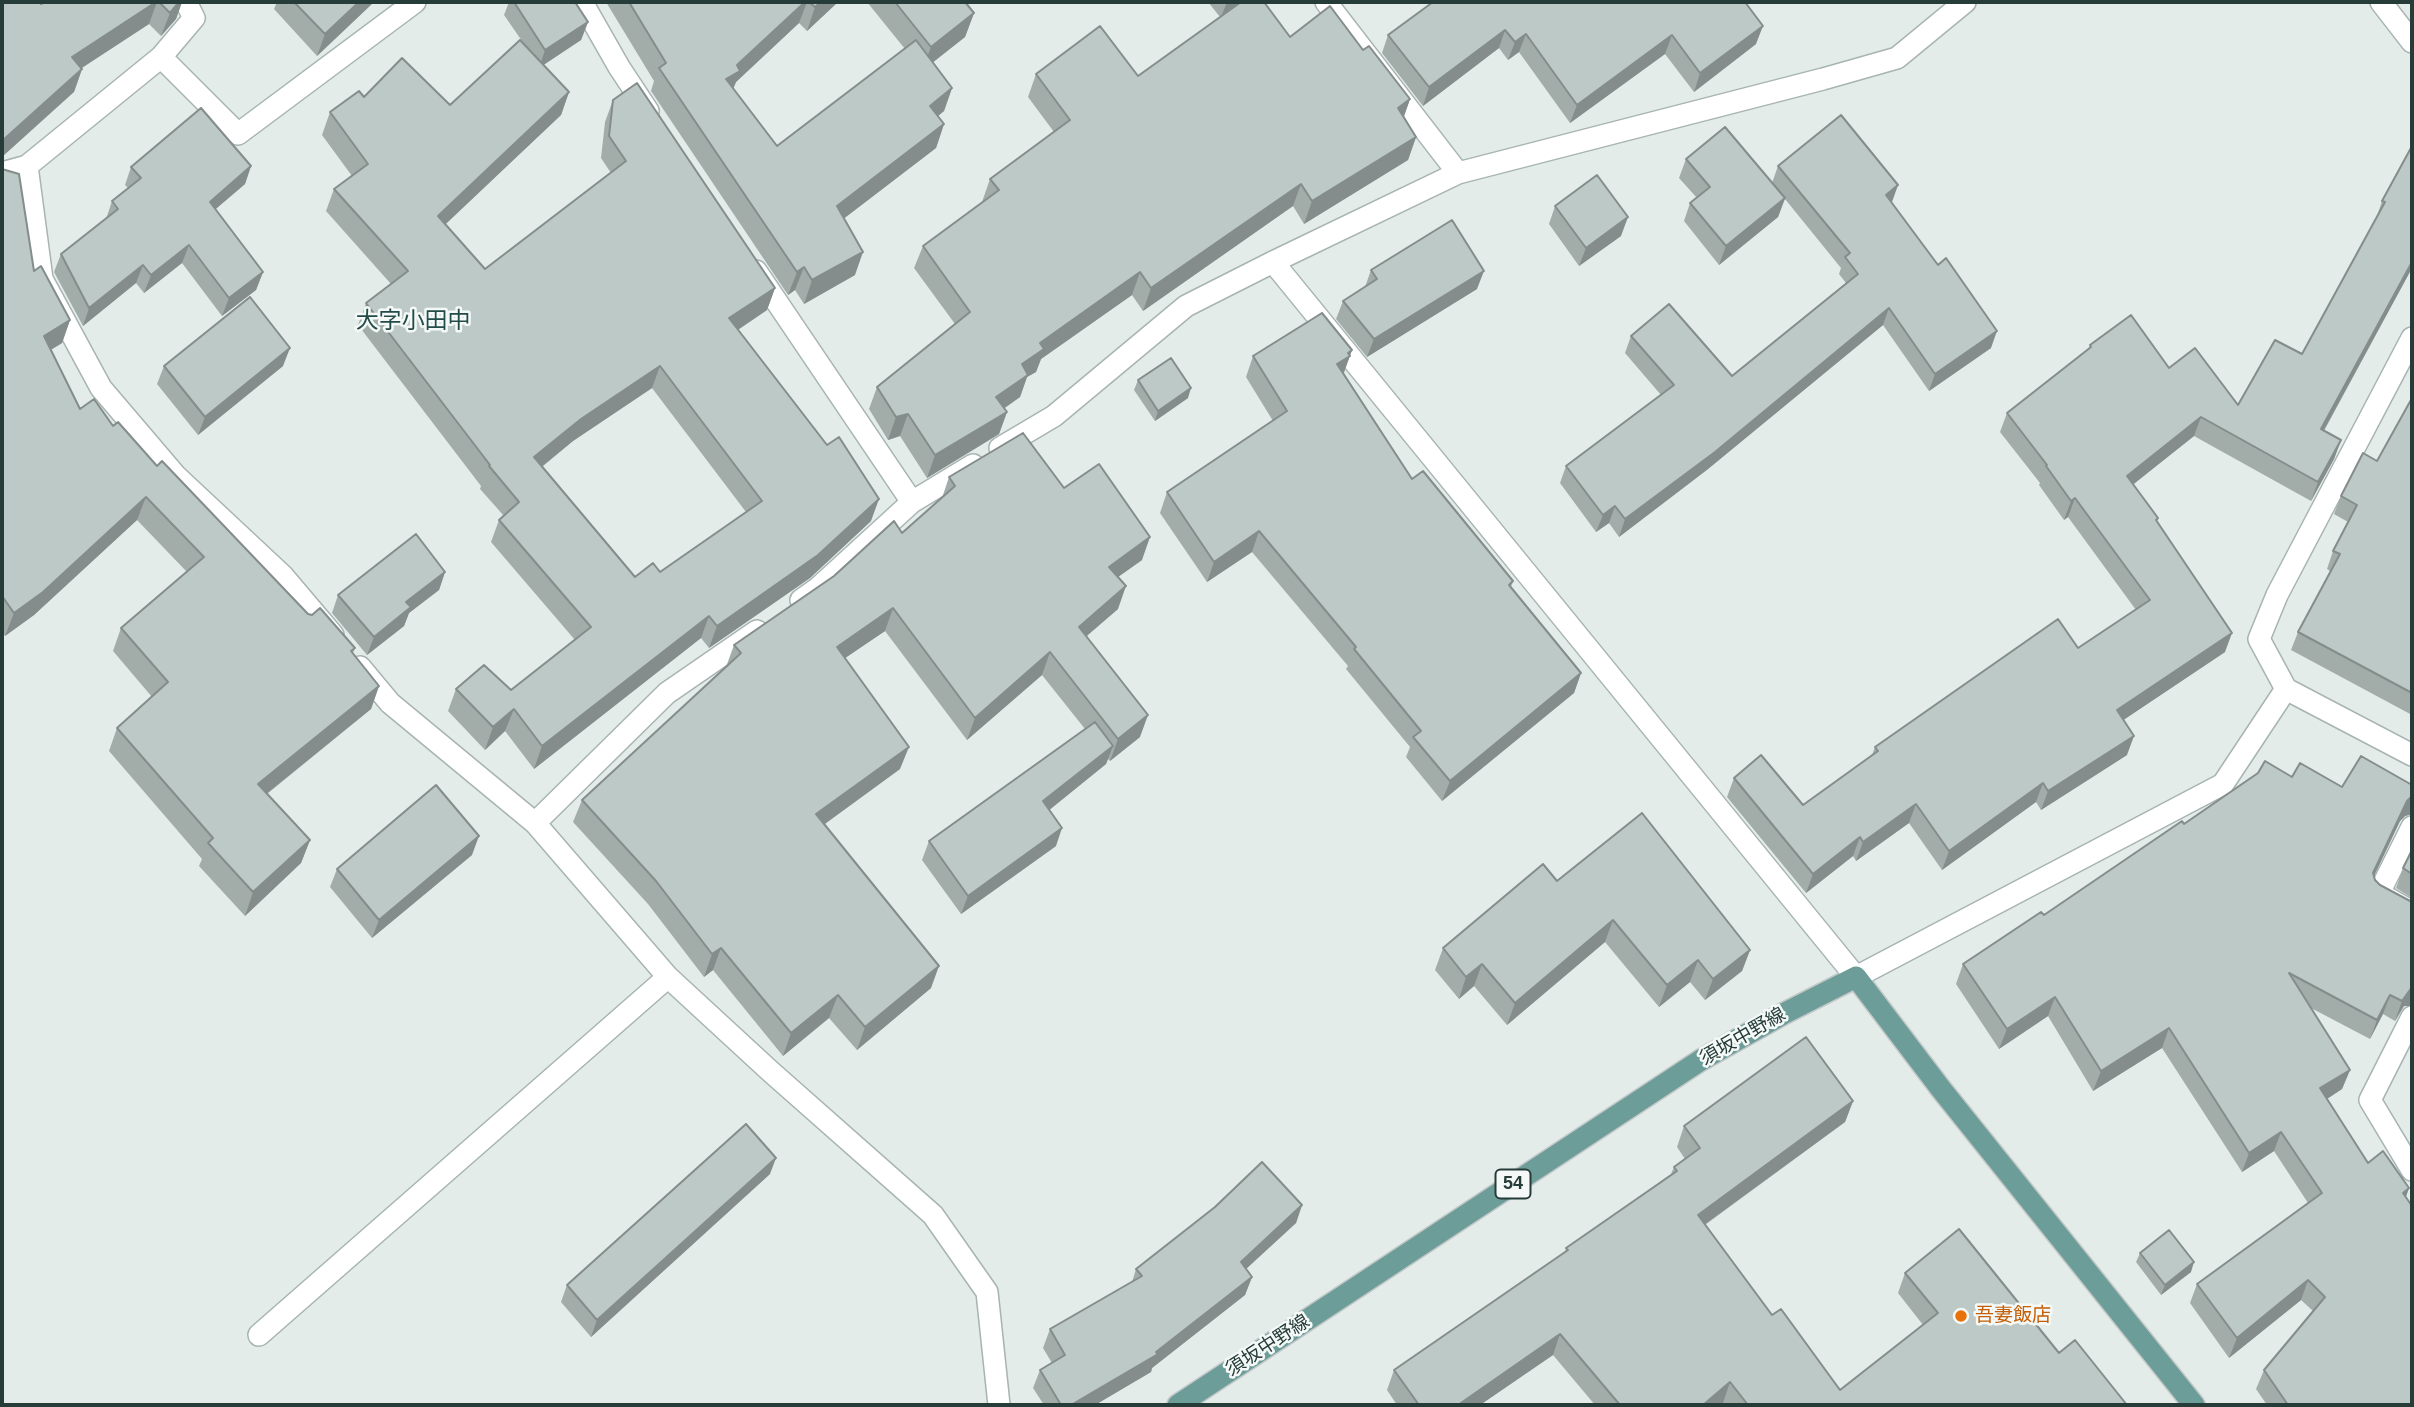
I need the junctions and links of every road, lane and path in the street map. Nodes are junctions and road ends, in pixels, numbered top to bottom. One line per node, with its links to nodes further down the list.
1 (186, 2): 8 (street)
2 (415, 2): 8 (street)
3 (582, 2): 9 (street)
4 (1326, 2): 12 (street)
5 (1965, 2): 12 (street)
6 (2381, 2): 7 (street)
7 (2412, 42)
8 (161, 57): 10 (street)
9 (657, 124)
10 (27, 166): 11 (street); 19 (street)
11 (2, 173)
12 (1458, 173): 14 (street)
13 (742, 250): 16 (street)
14 (1273, 262): 16 (street); 23 (street)
15 (2412, 338): 17 (street)
16 (912, 502): 19 (street)
17 (2286, 689): 18 (street); 23 (street)
18 (2412, 755)
19 (535, 823): 22 (street)
20 (2412, 827): 21 (street)
21 (2412, 912)
22 (668, 977): 26 (street); 27 (street)
23 (1856, 977): 28 (main road, 須坂中野線 / 54); 29 (main road)
24 (2412, 1017): 25 (street)
25 (2412, 1170)
26 (259, 1335)
27 (999, 1405)
28 (1178, 1405)
29 (2194, 1405)

